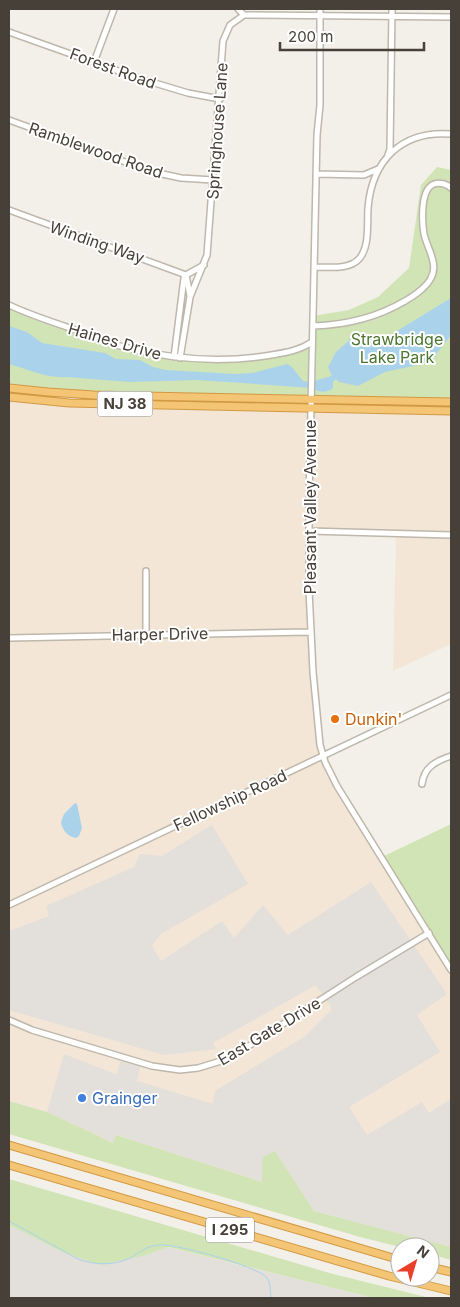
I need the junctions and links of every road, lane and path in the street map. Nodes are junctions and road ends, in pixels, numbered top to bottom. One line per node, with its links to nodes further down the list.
1 (114, 9): 10 (street)
2 (238, 9): 5 (street)
3 (320, 9): 6 (street, Pleasant Valley Avenue)
4 (392, 9): 7 (street)
5 (244, 15): 6 (street); 11 (street, Springhouse Lane)
6 (320, 16): 7 (street); 16 (street, Pleasant Valley Avenue)
7 (392, 16): 8 (street); 14 (street)
8 (451, 17)
9 (9, 32): 10 (street, Forest Road)
10 (94, 62): 11 (street, Forest Road)
11 (220, 99): 17 (street, Springhouse Lane)
12 (9, 120): 17 (street, Ramblewood Road)
13 (451, 134): 14 (street)
14 (388, 155): 15 (street)
15 (378, 168): 16 (street); 21 (street)
16 (317, 174): 21 (street, Pleasant Valley Avenue)
17 (214, 180): 20 (street, Springhouse Lane)
18 (451, 188): 25 (street)
19 (9, 210): 22 (street, Winding Way)
20 (204, 265): 22 (street); 23 (street, Springhouse Lane)
21 (315, 267): 25 (street, Pleasant Valley Avenue)
22 (186, 274): 23 (street, Springhouse Lane); 27 (street)
23 (190, 297): 27 (street, Springhouse Lane)
24 (9, 305): 27 (street, Haines Drive)
25 (314, 326): 26 (street, Pleasant Valley Avenue)
26 (312, 342): 27 (street, Haines Drive); 30 (street, Pleasant Valley Avenue)
27 (177, 357)
28 (9, 388): 30 (highway, NJ 38)
29 (9, 397): 32 (highway, NJ 38)
30 (311, 399): 31 (highway, NJ 38); 32 (street, Pleasant Valley Avenue)
31 (451, 402)
32 (311, 408): 33 (highway, NJ 38); 34 (street, Pleasant Valley Avenue)
33 (451, 411)
34 (309, 531): 35 (street); 37 (street, Pleasant Valley Avenue)
35 (451, 535)
36 (146, 571): 38 (street)
37 (310, 632): 38 (street, Harper Drive); 41 (street, Pleasant Valley Avenue)
38 (146, 635): 39 (street, Harper Drive)
39 (9, 638)
40 (451, 695): 41 (street, Fellowship Road)
41 (323, 756): 44 (street, Fellowship Road); 45 (street, Pleasant Valley Avenue)
42 (451, 756): 43 (street)
43 (422, 784)
44 (9, 905)
45 (429, 933): 46 (street, Pleasant Valley Avenue); 47 (street, East Gate Drive)
46 (451, 970)
47 (9, 1020)
48 (9, 1145): 50 (highway, I 295)
49 (9, 1165): 51 (highway, I 295)
50 (390, 1257)
51 (451, 1291)

